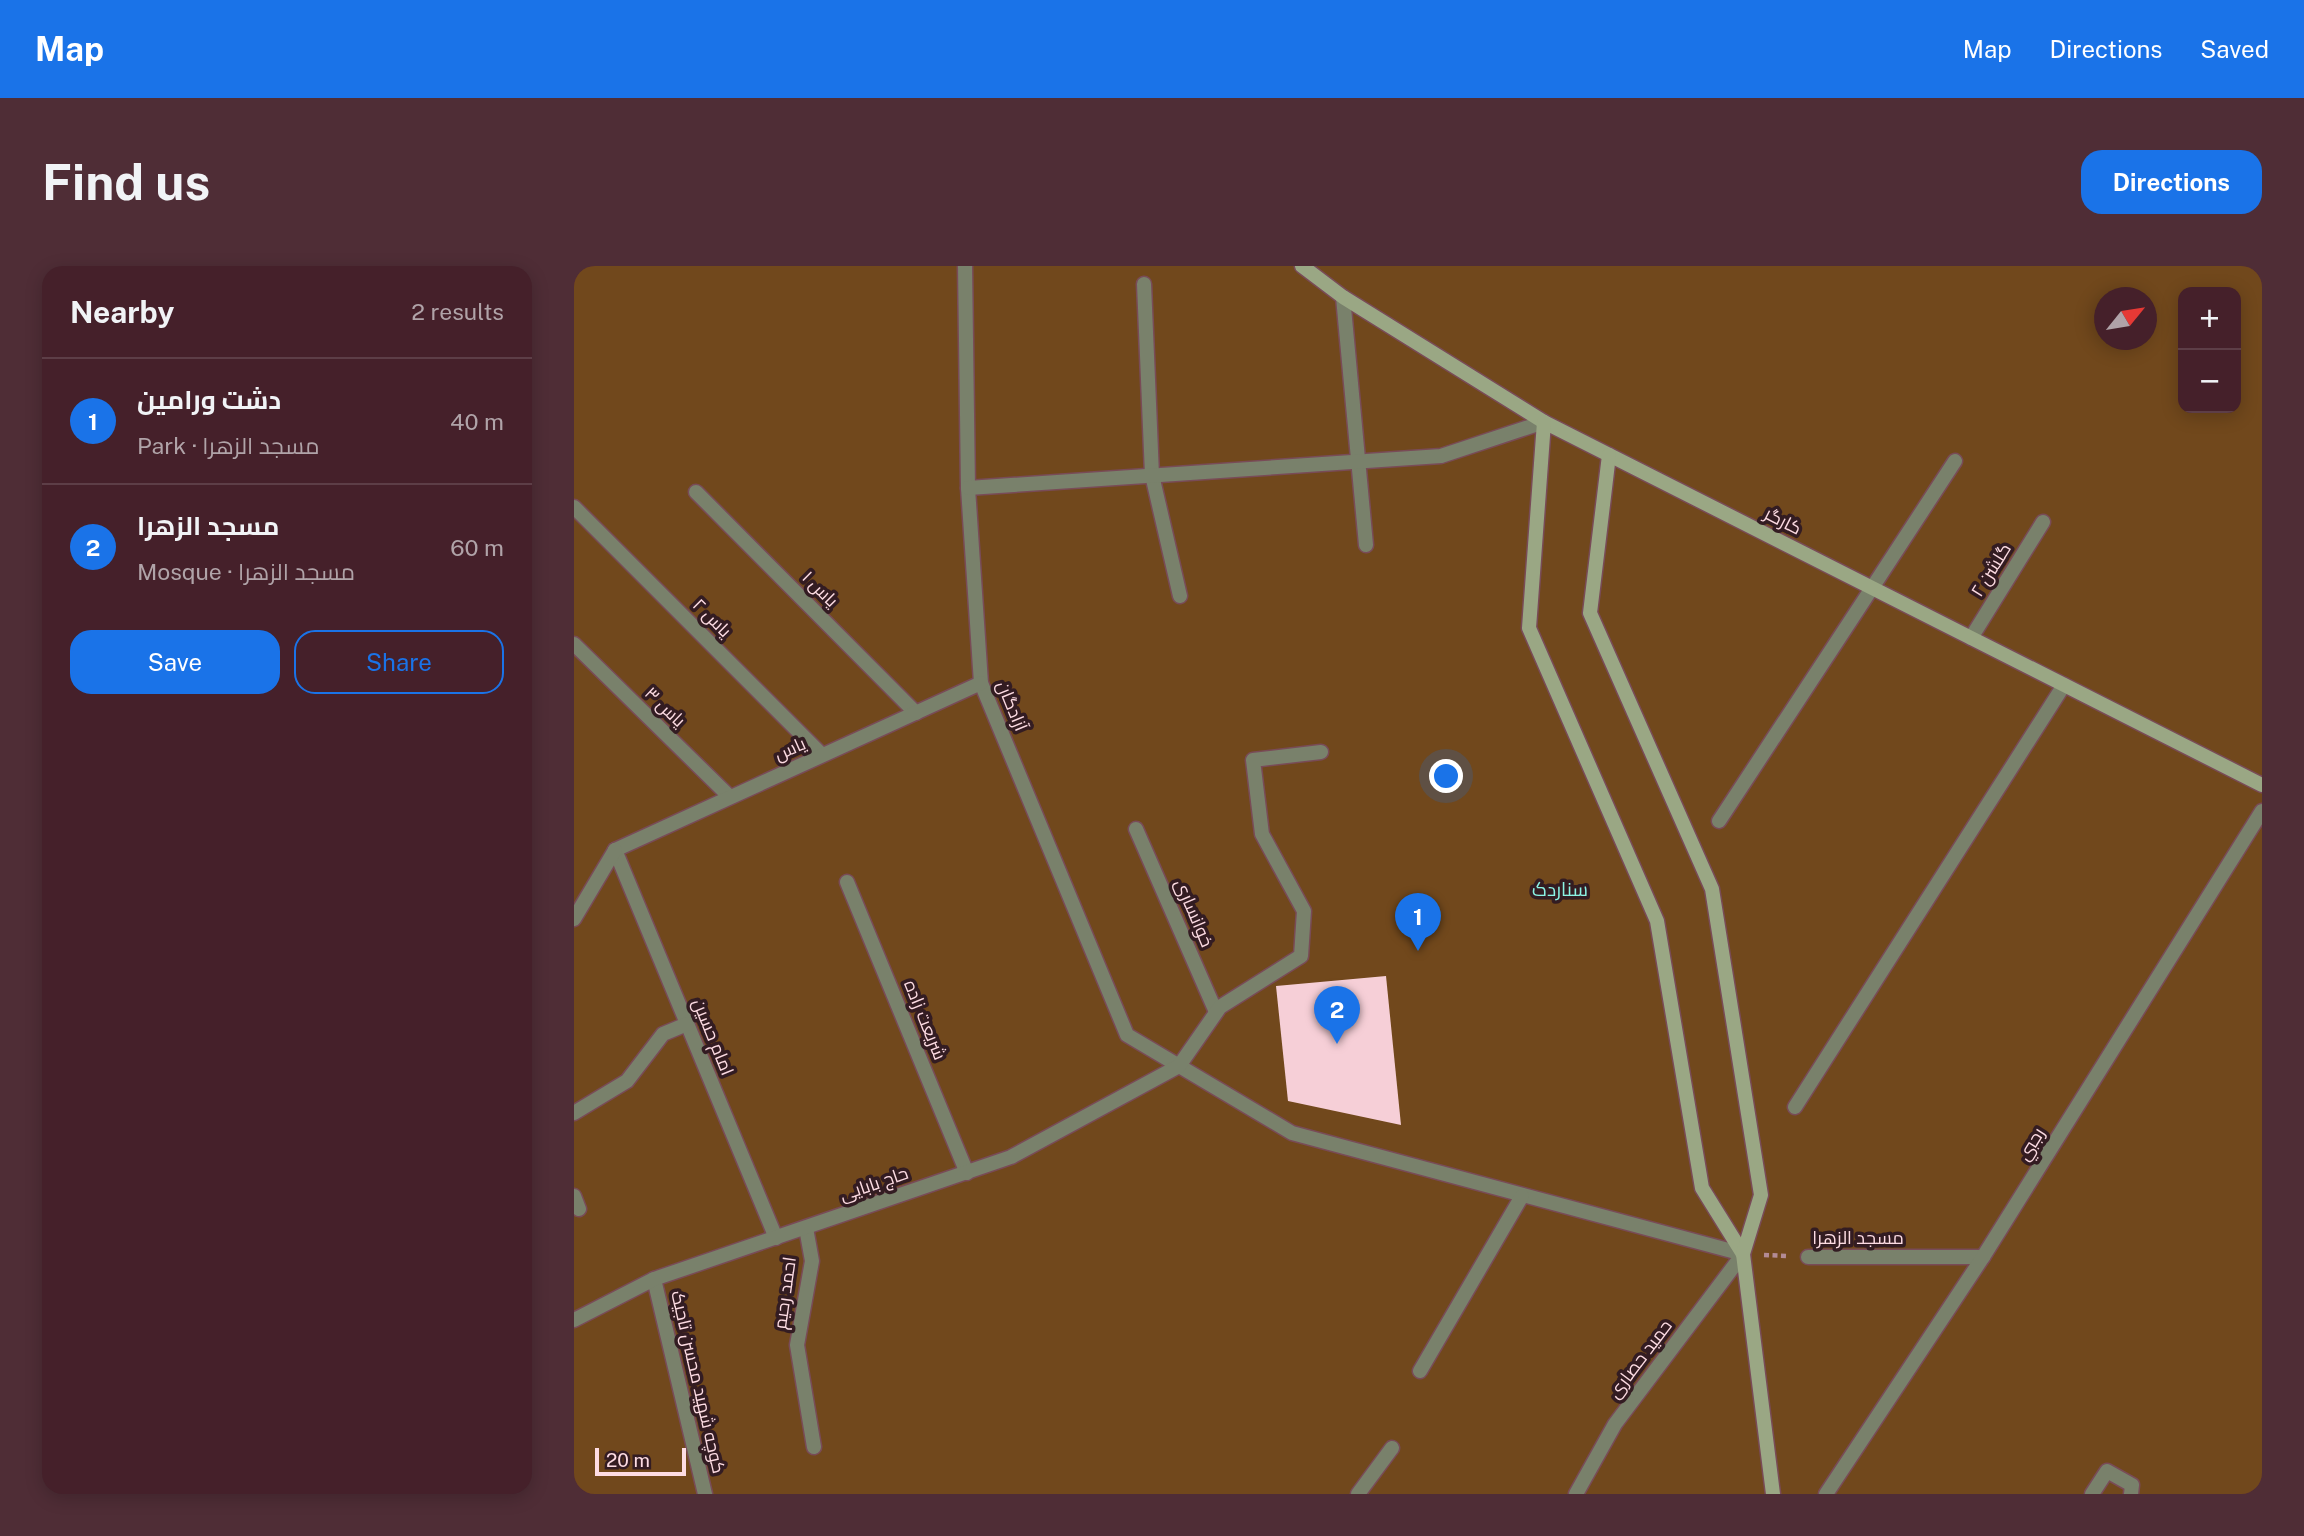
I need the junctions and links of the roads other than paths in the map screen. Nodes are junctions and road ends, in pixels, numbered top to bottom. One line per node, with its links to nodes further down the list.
1 (965, 266): 10 (street, آزادگان)
2 (1303, 266): 4 (main road, کارگر)
3 (1144, 284): 9 (street)
4 (1343, 298): 5 (main road, کارگر); 7 (street)
5 (1544, 422): 6 (main road, کارگر); 7 (street); 41 (main road)
6 (1609, 454): 15 (main road, کارگر); 41 (main road)
7 (1358, 461): 9 (street); 14 (street)
8 (1955, 461): 15 (street)
9 (1152, 475): 10 (street); 16 (street)
10 (968, 488): 19 (street, آزادگان)
11 (696, 492): 21 (street, یاس ۱)
12 (574, 507): 23 (street, یاس ۲)
13 (2043, 522): 17 (street, گلشن ۲)
14 (1366, 545)
15 (1872, 588): 17 (main road, کارگر); 27 (street)
16 (1180, 596)
17 (1971, 638): 20 (main road, کارگر)
18 (574, 644): 25 (street, یاس ۳)
19 (981, 683): 21 (street, یاس); 34 (street, آزادگان)
20 (2064, 685): 24 (main road, کارگر); 35 (street)
21 (916, 713): 23 (street, یاس)
22 (1321, 752): 32 (street)
23 (822, 755): 25 (street, یاس)
24 (2262, 785)
25 (730, 797): 29 (street, یاس)
26 (2262, 811): 43 (street, رجبي)
27 (1719, 821)
28 (1136, 829): 32 (street, خوانساری)
29 (615, 850): 31 (street); 33 (street, امام حسین)
30 (847, 882): 37 (street, شریعت زاده)
31 (574, 919)
32 (1216, 1012): 34 (street)
33 (687, 1024): 36 (street); 40 (street, امام حسین)
34 (1179, 1066): 37 (street, حاج بابایی); 38 (street)
35 (1795, 1107)
36 (574, 1113)
37 (967, 1172): 39 (street, حاج بابایی)
38 (1522, 1196): 41 (street); 46 (street)
39 (806, 1228): 40 (street, حاج بابایی); 47 (street, احمد رحیم)
40 (776, 1238): 44 (street, حاج بابایی)
41 (1744, 1254): 51 (street, حمید حصاری); 52 (main road)
42 (1808, 1257): 43 (street, مسجد الزهرا)
43 (1983, 1257): 53 (street, رجبي)
44 (654, 1279): 45 (street, حاج بابایی); 49 (street, کوچه شهید محسن تاجیک)
45 (574, 1320)
46 (1420, 1371)
47 (814, 1447)
48 (1392, 1448): 50 (street)
49 (705, 1494)
50 (1358, 1494)
51 (1576, 1494)
52 (1773, 1494)
53 (1826, 1494)
54 (2092, 1494): 55 (street)
55 (2131, 1494)

